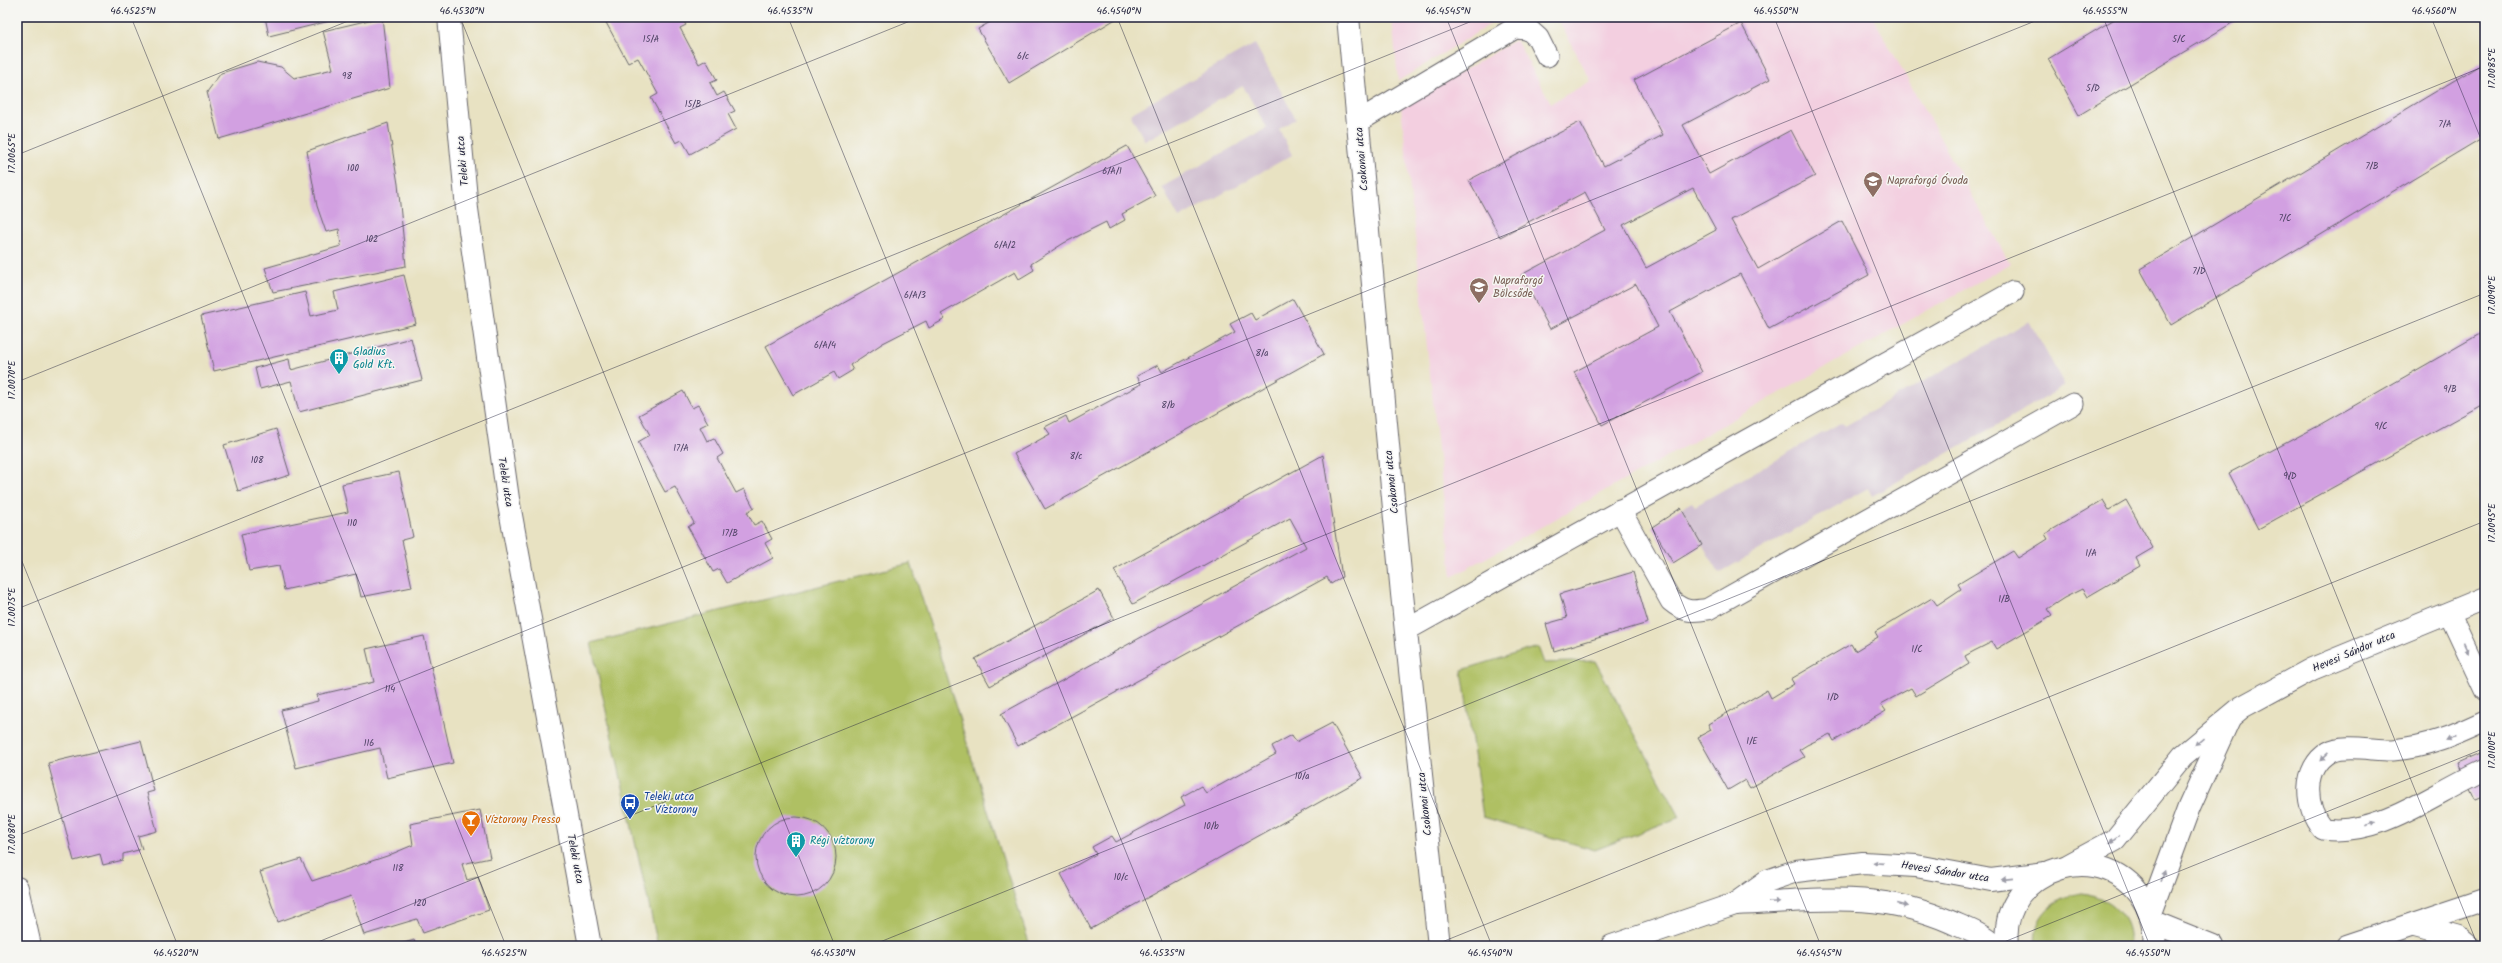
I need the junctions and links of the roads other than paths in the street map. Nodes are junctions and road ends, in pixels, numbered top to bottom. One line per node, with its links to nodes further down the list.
1 (449, 17): 22 (street, Teleki utca)
2 (1348, 17): 4 (street, Csokonai utca)
3 (1548, 56): 4 (lane)
4 (1359, 121): 10 (street, Csokonai utca)
5 (2013, 292): 7 (lane)
6 (2073, 404): 7 (lane)
7 (1620, 510): 10 (lane)
8 (2485, 598): 9 (street, Hevesi Sándor utca)
9 (2449, 613): 11 (lane, one-way to 11); 12 (street, Hevesi Sándor utca)
10 (1408, 629): 24 (street, Csokonai utca)
11 (2485, 690)
12 (2230, 718): 15 (street, Hevesi Sándor utca, one-way to 15); 20 (street, Hevesi Sándor utca, one-way to 12)
13 (2485, 722): 14 (lane, one-way to 14)
14 (2485, 770)
15 (2069, 865): 16 (street); 20 (street)
16 (2045, 873): 19 (street, Hevesi Sándor utca, one-way to 19); 27 (street)
17 (17, 888): 23 (street)
18 (2485, 900): 21 (street)
19 (1735, 904): 25 (street, Hevesi Sándor utca); 26 (street, Hevesi Sándor utca, one-way to 26)
20 (2152, 918): 28 (street); 29 (street)
21 (2413, 925): 30 (street); 31 (lane)
22 (591, 945)
23 (30, 946)
24 (1439, 946)
25 (1612, 946)
26 (1994, 946)
27 (2007, 946)
28 (2154, 946)
29 (2213, 946)
30 (2347, 946)
31 (2468, 946)

